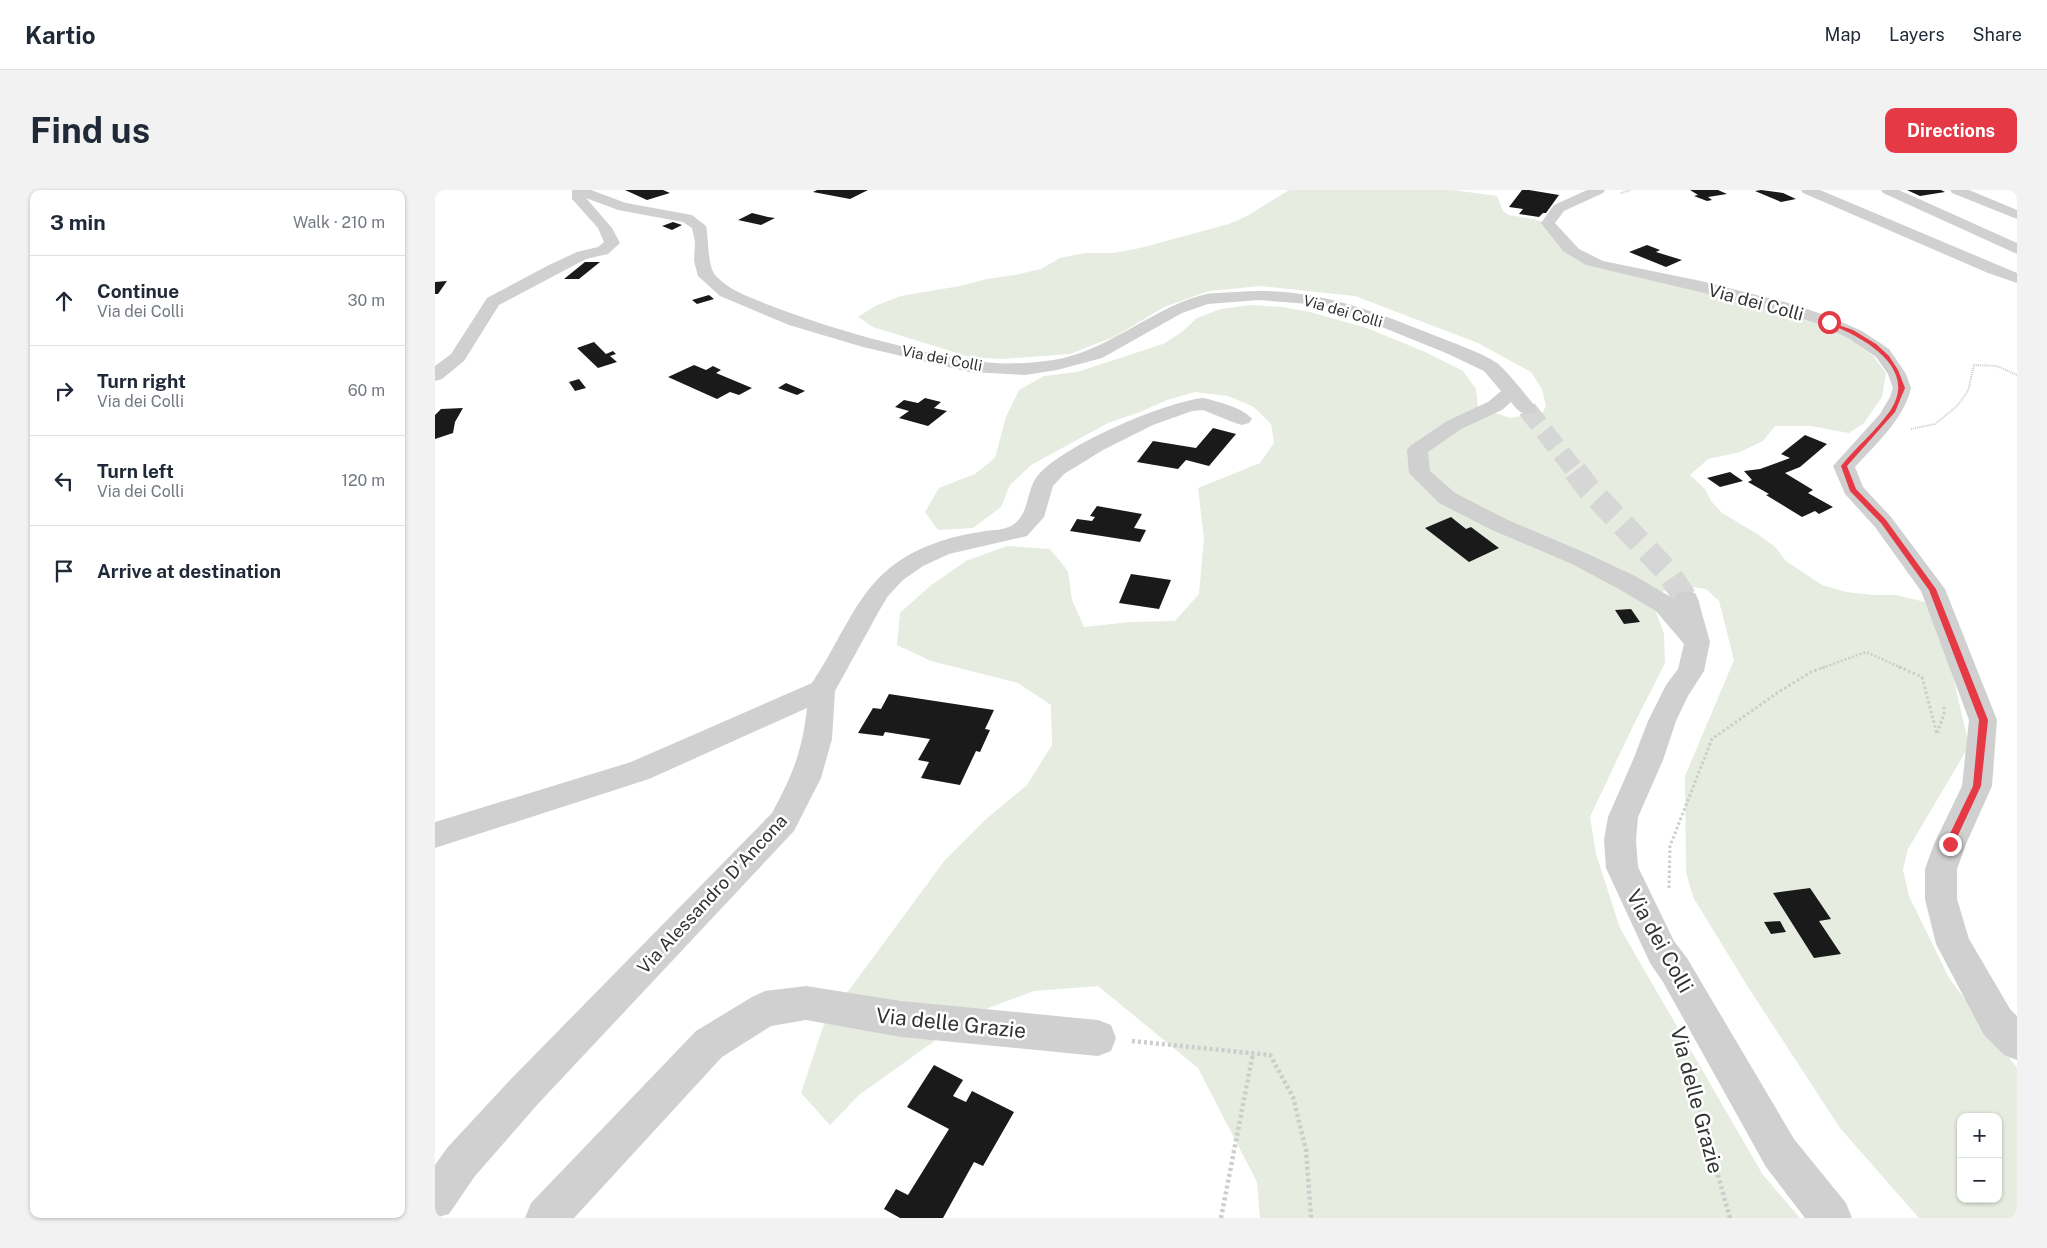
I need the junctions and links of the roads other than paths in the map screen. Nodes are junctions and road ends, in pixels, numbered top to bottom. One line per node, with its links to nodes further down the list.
1 (579, 190): 9 (street); 10 (street, Via dei Colli)
2 (1598, 190): 18 (street, Via dei Colli)
3 (1808, 190): 8 (street)
4 (1888, 190): 7 (street)
5 (1957, 190): 6 (street)
6 (2017, 215)
7 (2017, 249)
8 (2017, 278)
9 (435, 375)
10 (1512, 392): 11 (street, Via dei Colli); 14 (street)
11 (1527, 409)
12 (1242, 419): 15 (street)
13 (1686, 599): 14 (street, Via dei Colli)
14 (1697, 642): 21 (street, Via dei Colli)
15 (822, 690): 16 (street); 19 (street, Via Alessandro D'Ancona)
16 (435, 835)
17 (1098, 1038): 20 (street, Via delle Grazie)
18 (2017, 1042)
19 (435, 1200)
20 (546, 1218)
21 (1831, 1218)

